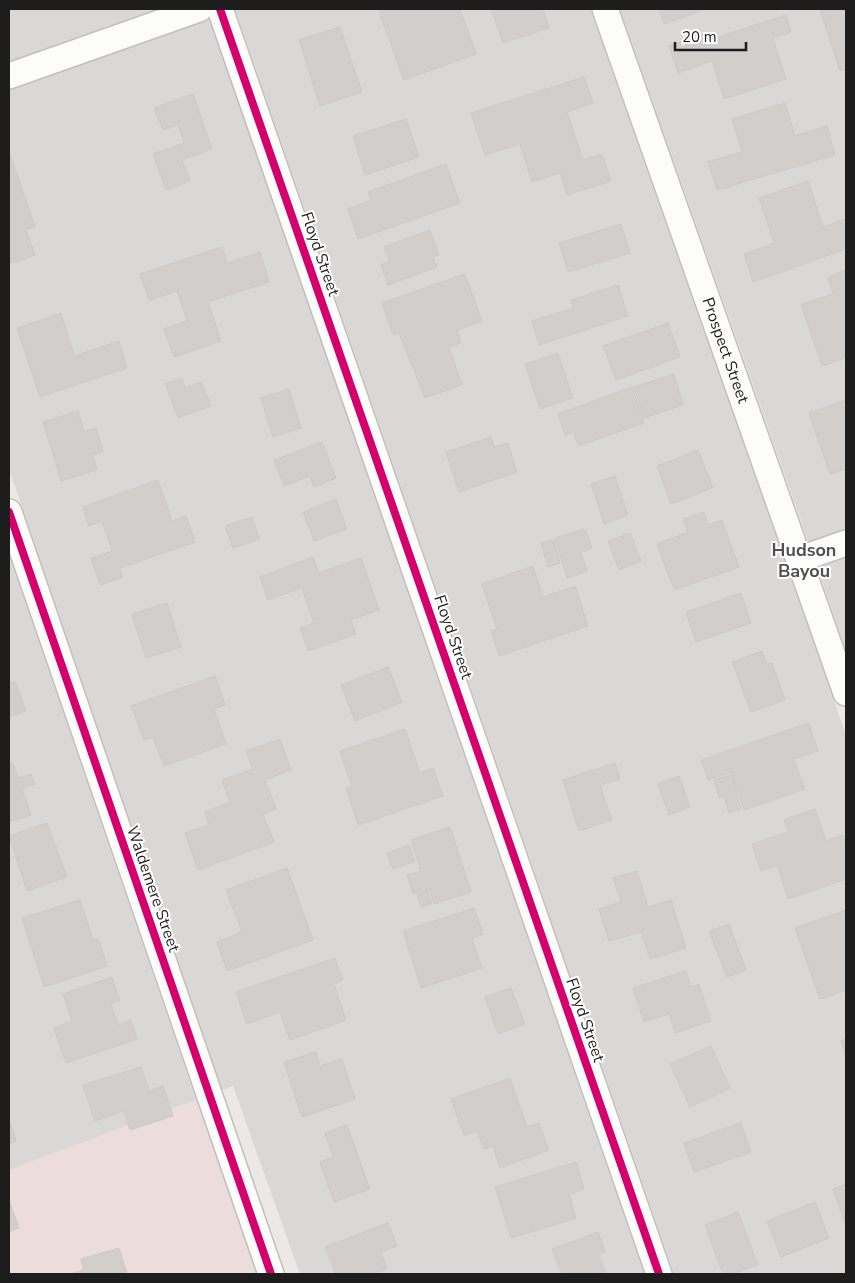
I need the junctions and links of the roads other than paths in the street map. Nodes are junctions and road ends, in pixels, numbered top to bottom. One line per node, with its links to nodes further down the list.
1 (199, 9): 4 (street)
2 (220, 9): 10 (street, Floyd Street)
3 (605, 9): 7 (street, Prospect Street)
4 (9, 76)
5 (9, 512): 9 (street, Waldemere Street)
6 (846, 543): 7 (street)
7 (800, 559): 8 (street, Prospect Street)
8 (846, 693)
9 (271, 1274)
10 (659, 1274)

